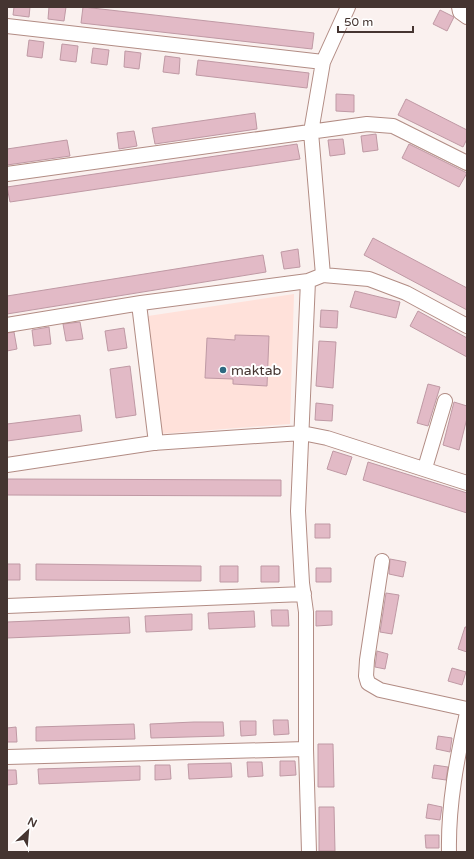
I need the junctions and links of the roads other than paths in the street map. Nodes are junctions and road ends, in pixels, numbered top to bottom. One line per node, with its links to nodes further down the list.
1 (348, 7): 5 (lane)
2 (460, 7): 3 (lane)
3 (467, 17)
4 (7, 26): 5 (lane)
5 (323, 62): 6 (lane)
6 (311, 132): 7 (lane); 8 (lane); 9 (lane)
7 (467, 163)
8 (7, 174)
9 (323, 275): 10 (lane); 13 (lane)
10 (308, 281): 11 (lane); 15 (lane)
11 (139, 304): 12 (lane); 16 (lane)
12 (7, 325)
13 (467, 326)
14 (445, 401): 18 (lane)
15 (302, 433): 16 (lane); 18 (lane); 21 (lane)
16 (156, 443): 17 (lane)
17 (7, 465)
18 (425, 468): 19 (lane)
19 (467, 483)
20 (382, 561): 23 (lane)
21 (304, 594): 22 (lane); 25 (lane)
22 (7, 606)
23 (467, 709)
24 (467, 713): 28 (lane)
25 (306, 749): 26 (lane); 27 (lane)
26 (7, 757)
27 (309, 852)
28 (449, 852)

